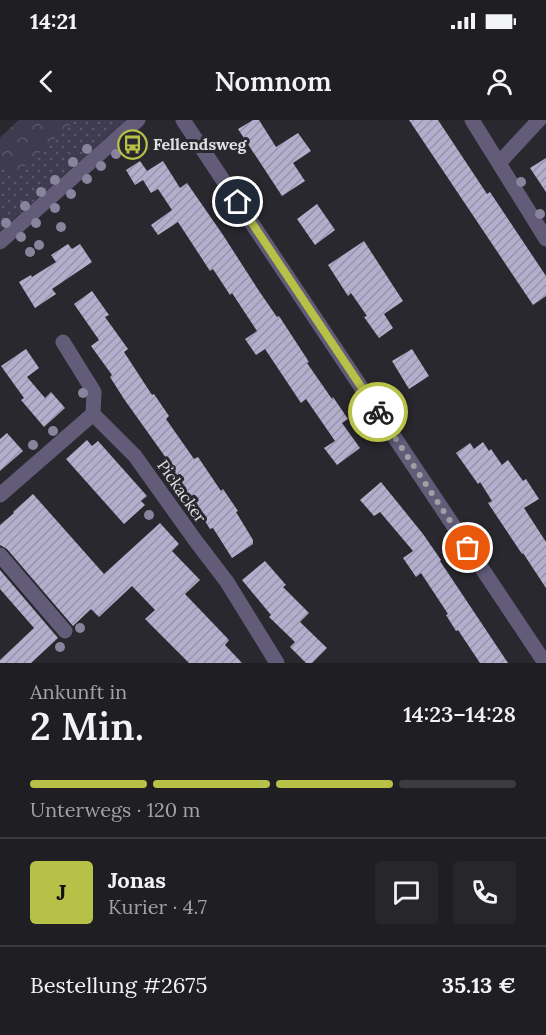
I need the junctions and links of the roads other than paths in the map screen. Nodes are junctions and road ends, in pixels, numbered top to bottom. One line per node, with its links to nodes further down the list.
1 (138, 120): 7 (street)
2 (183, 120): 14 (street)
3 (472, 120): 5 (street)
4 (538, 120): 5 (street)
5 (498, 163): 6 (street)
6 (546, 239)
7 (0, 242)
8 (63, 342): 9 (street)
9 (93, 414): 10 (street); 13 (street, Pickacker)
10 (0, 495)
11 (0, 555): 12 (street)
12 (65, 631)
13 (277, 663)
14 (545, 663)

